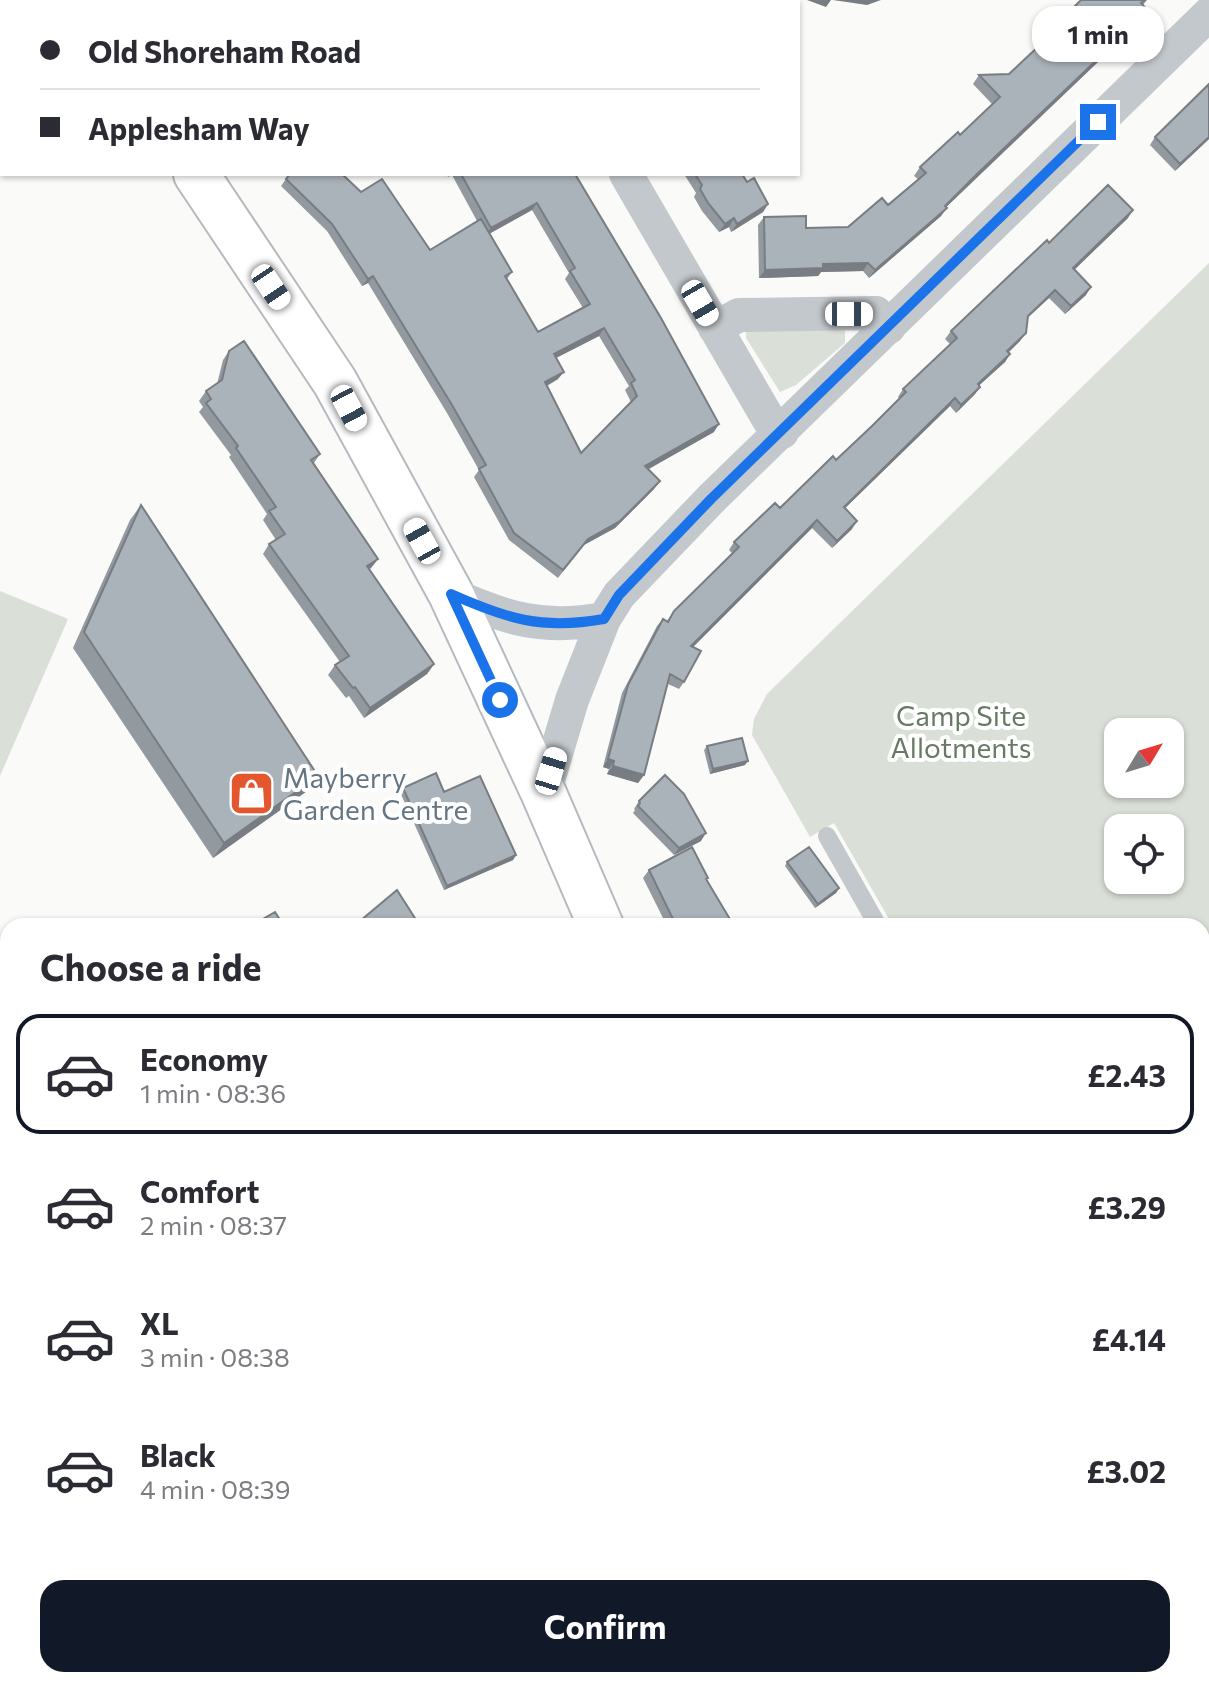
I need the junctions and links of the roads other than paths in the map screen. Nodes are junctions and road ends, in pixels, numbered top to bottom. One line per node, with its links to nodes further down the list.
1 (1209, 14): 4 (street)
2 (197, 176): 7 (main road)
3 (627, 176): 5 (street)
4 (889, 327): 5 (street); 6 (street)
5 (715, 328): 6 (street)
6 (782, 432): 8 (street)
7 (451, 594): 8 (street); 9 (main road)
8 (604, 619): 9 (street)
9 (544, 794): 11 (main road)
10 (827, 836): 12 (lane)
11 (598, 918)
12 (873, 918)

